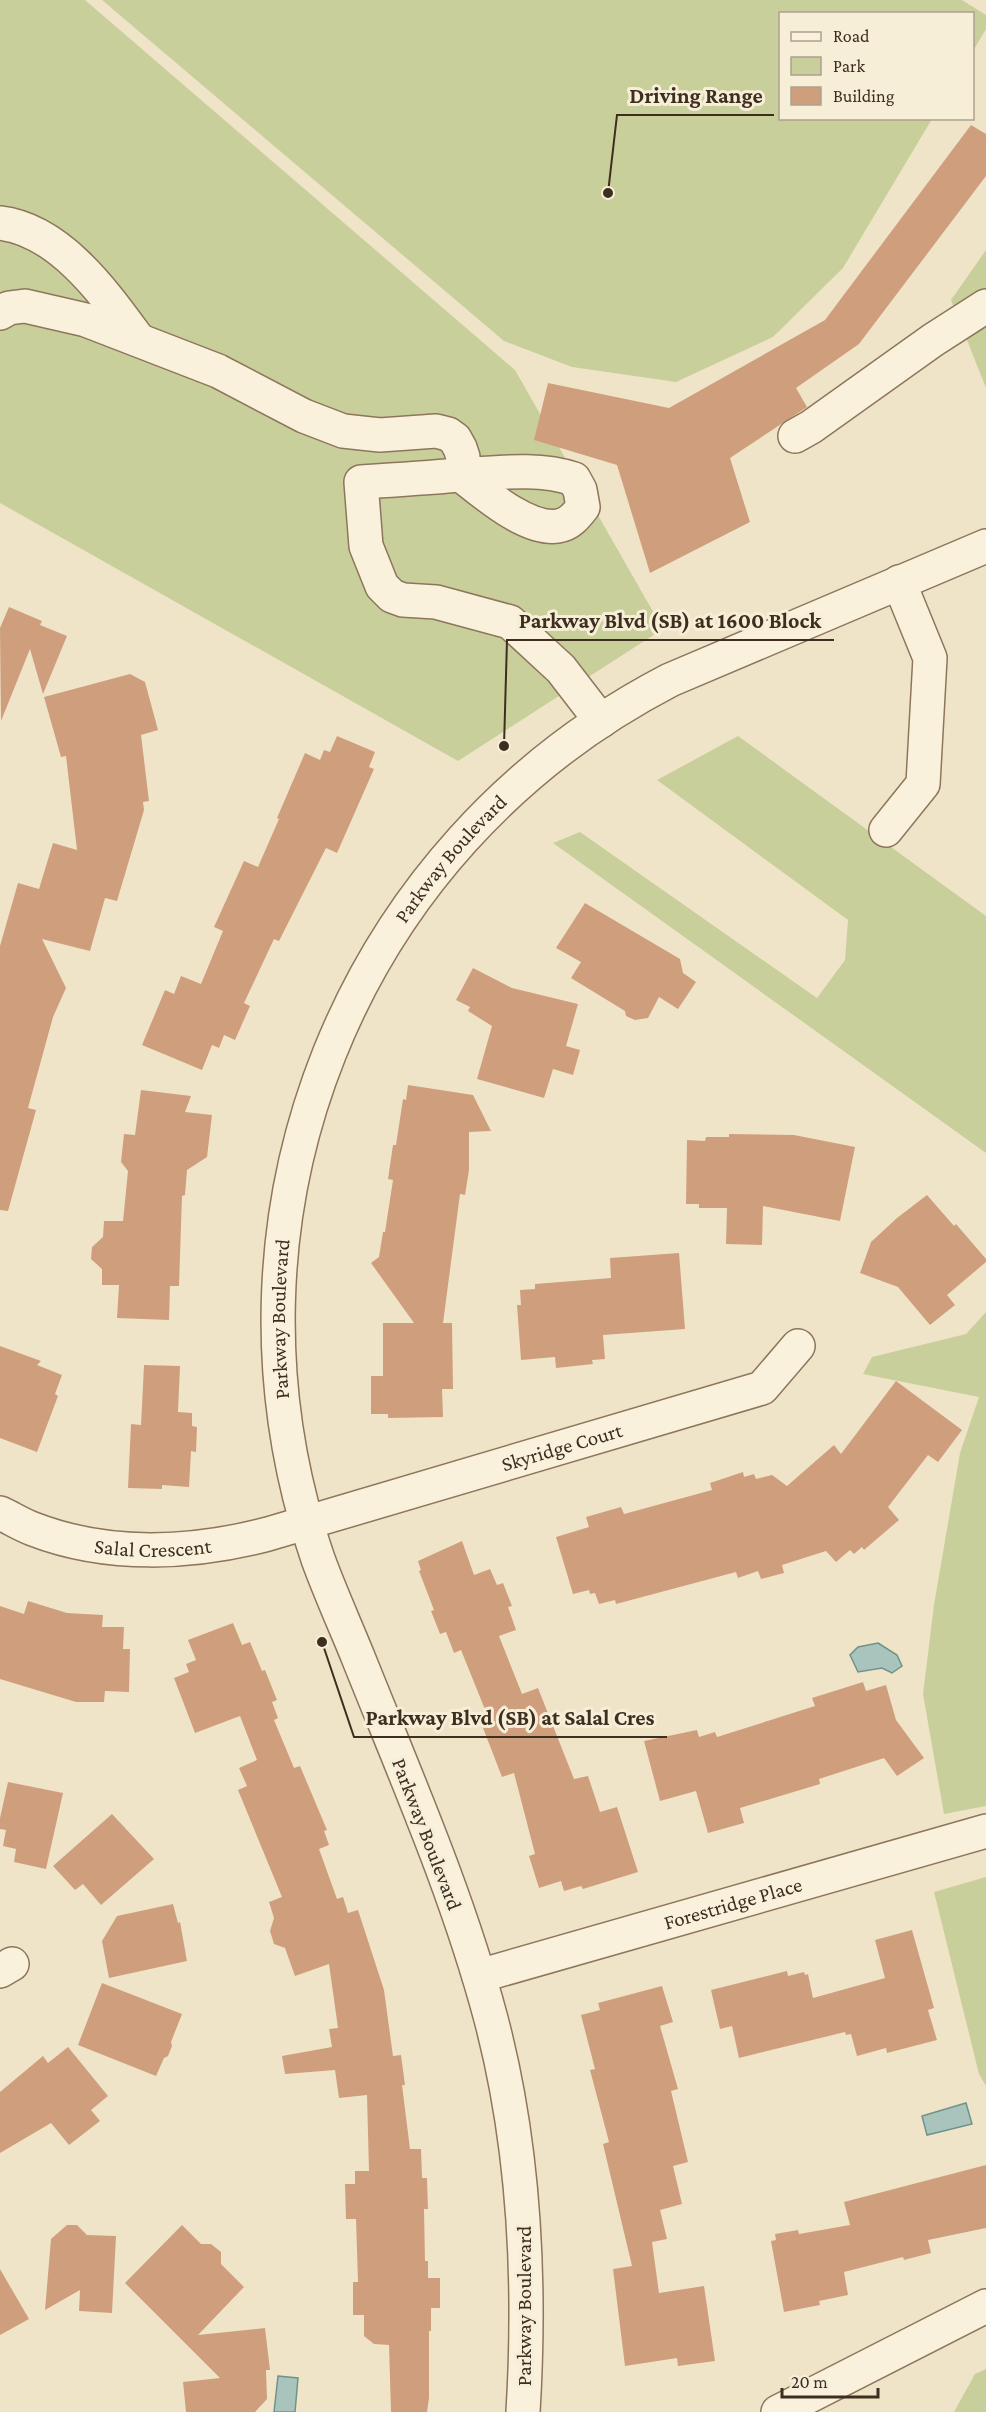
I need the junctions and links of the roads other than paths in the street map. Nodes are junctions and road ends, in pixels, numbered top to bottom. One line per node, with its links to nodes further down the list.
1 (0, 223): 4 (street)
2 (986, 306): 5 (street)
3 (0, 313): 4 (street)
4 (138, 339): 8 (street)
5 (795, 436)
6 (986, 546): 7 (street, Parkway Boulevard)
7 (899, 582): 8 (street, Parkway Boulevard); 9 (street)
8 (601, 721): 12 (street, Parkway Boulevard)
9 (886, 830)
10 (798, 1346): 12 (street, Skyridge Court)
11 (0, 1513): 12 (street, Salal Crescent)
12 (308, 1522): 14 (street, Parkway Boulevard)
13 (986, 1831): 14 (street, Forestridge Place)
14 (479, 1976): 16 (street, Parkway Boulevard)
15 (986, 2306): 17 (street)
16 (523, 2412)
17 (778, 2412)

